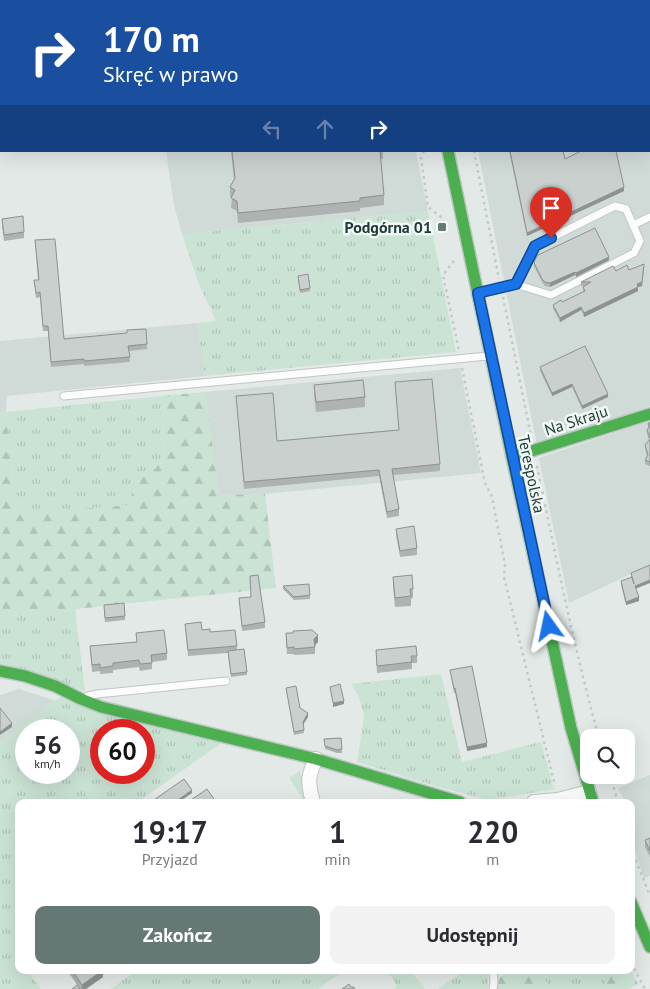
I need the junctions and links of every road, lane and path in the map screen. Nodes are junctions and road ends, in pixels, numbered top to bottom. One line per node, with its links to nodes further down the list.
1 (424, 152): 5 (path)
2 (448, 152): 8 (main road, Terespolska)
3 (650, 216): 4 (lane)
4 (632, 225): 7 (lane); 7 (lane)
5 (446, 227)
6 (454, 261): 10 (path)
7 (516, 284): 8 (lane)
8 (478, 293): 9 (main road, Terespolska)
9 (490, 355): 10 (lane); 13 (main road, Terespolska)
10 (460, 358): 11 (lane); 22 (path)
11 (64, 396)
12 (650, 414): 13 (main road, Na Skraju)
13 (512, 457): 19 (main road, Terespolska)
14 (0, 671): 16 (main road)
15 (226, 681): 16 (lane)
16 (81, 698): 17 (main road)
17 (316, 759): 20 (street); 21 (main road)
18 (613, 784): 24 (path)
19 (591, 797): 23 (street)
20 (312, 799)
21 (450, 799)
22 (558, 799)
23 (569, 799)
24 (617, 799)
25 (635, 858): 26 (path)
26 (650, 896)
27 (635, 911): 28 (main road)
28 (650, 947)
29 (635, 970): 32 (path)
30 (493, 974): 31 (lane)
31 (492, 989)
32 (645, 989)

